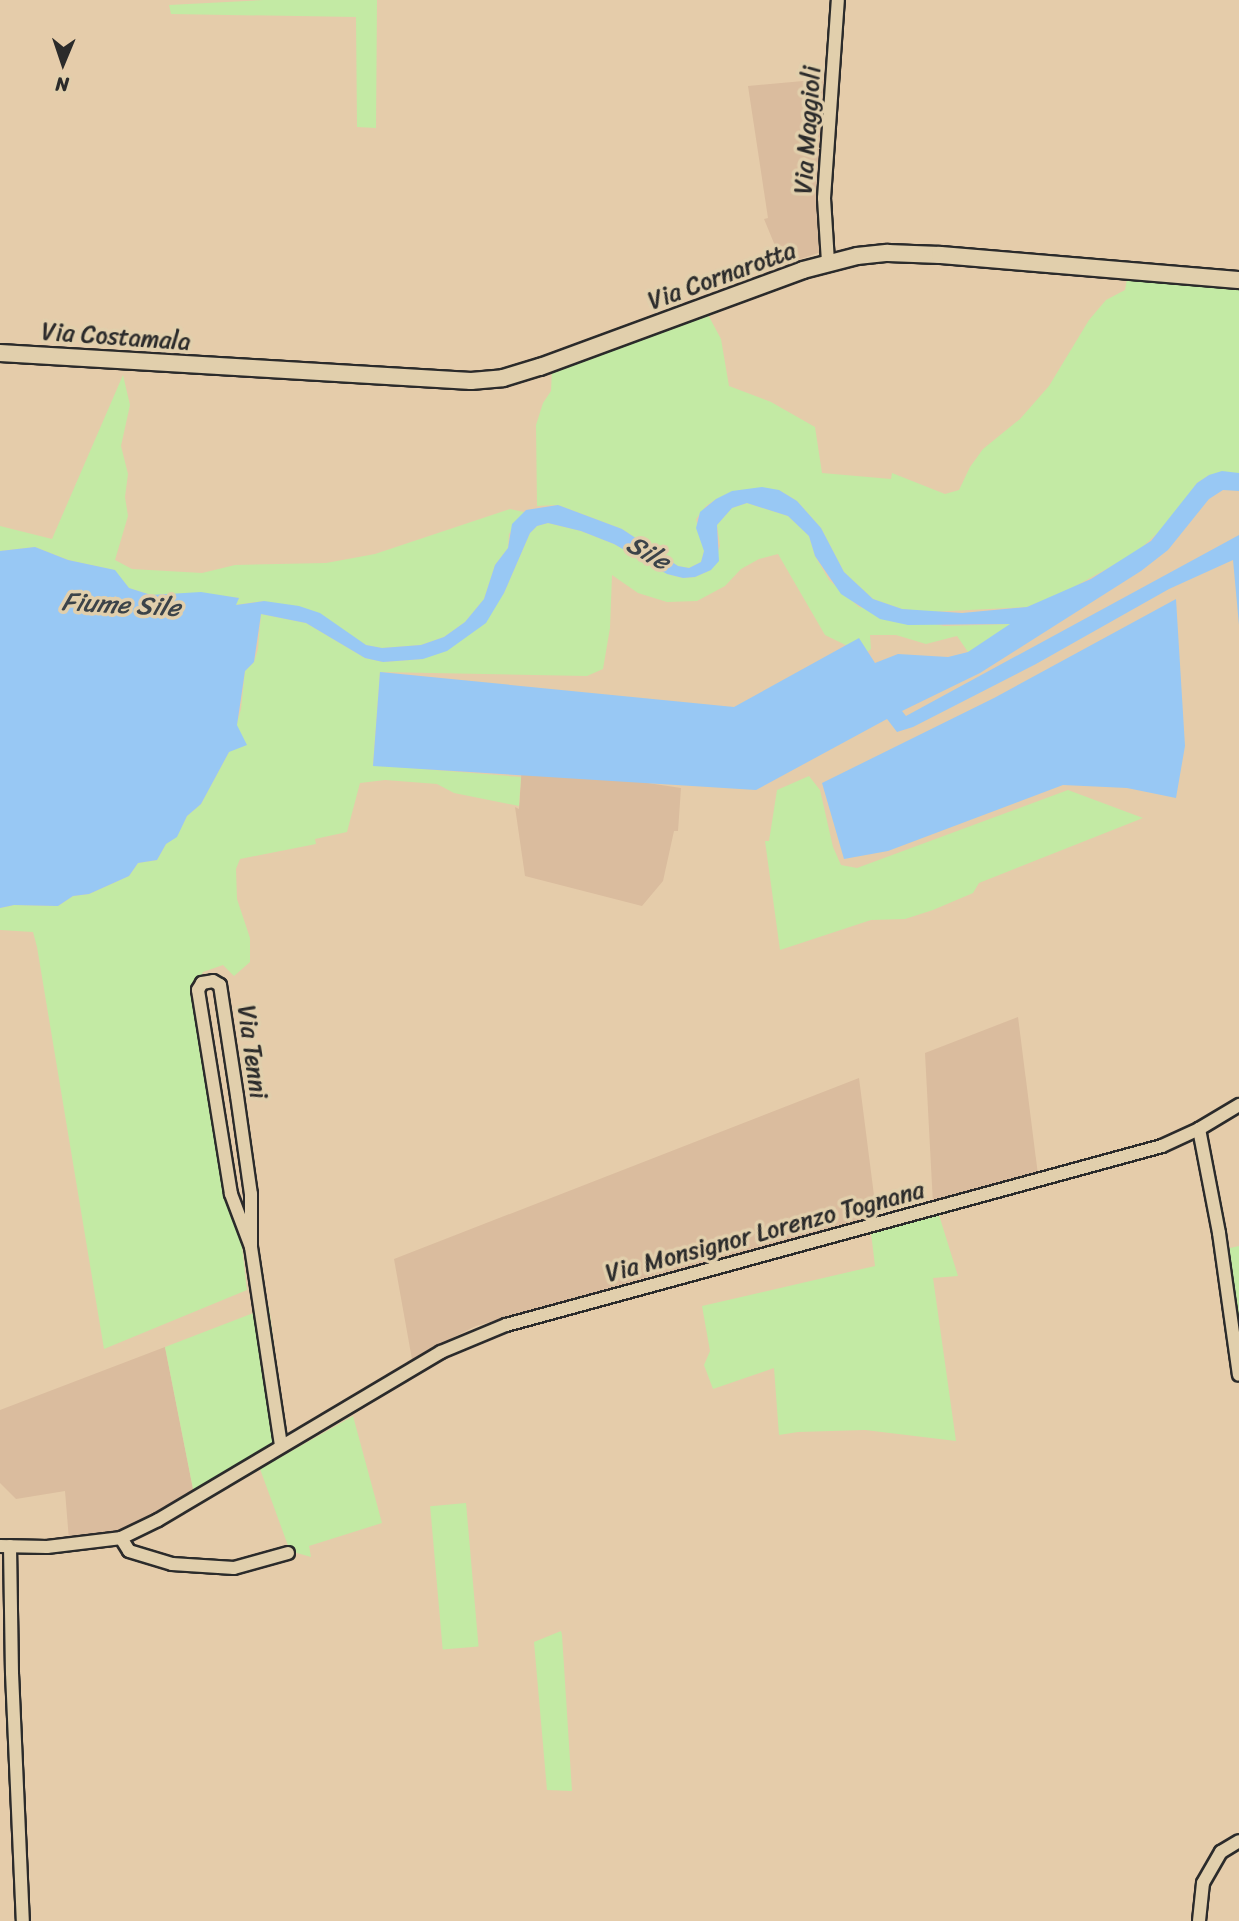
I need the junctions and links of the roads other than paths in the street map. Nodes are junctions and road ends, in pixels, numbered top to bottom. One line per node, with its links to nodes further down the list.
1 (838, 0): 2 (street, Via Maggioli)
2 (828, 262): 3 (main road, Via Cornarotta); 5 (main road, Via Cornarotta)
3 (1239, 280)
4 (0, 353): 5 (main road, Via Costamala)
5 (228, 367)
6 (1239, 1105): 7 (street, Via Monsignor Lorenzo Tognana)
7 (1199, 1129): 11 (street); 12 (street, Via Monsignor Lorenzo Tognana)
8 (251, 1207): 9 (street); 9 (street, Via Tenni); 10 (street, Via Tenni)
9 (236, 1209): 10 (street, Via Tenni)
10 (251, 1247): 12 (street, Via Tenni)
11 (1239, 1376)
12 (281, 1446): 13 (street, Via Monsignor Lorenzo Tognana)
13 (121, 1538): 14 (street, Via Monsignor Lorenzo Tognana); 15 (street)
14 (5, 1546): 17 (street)
15 (288, 1553)
16 (1239, 1841): 18 (street)
17 (23, 1921)
18 (1199, 1921)

